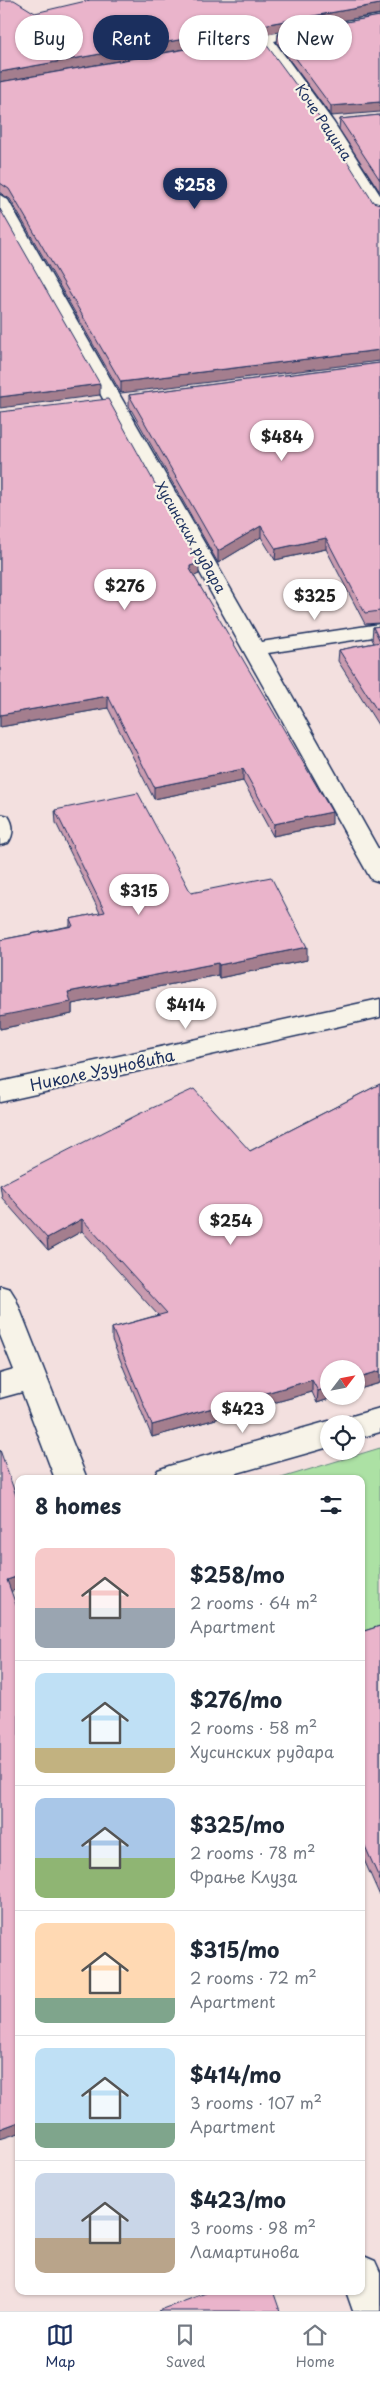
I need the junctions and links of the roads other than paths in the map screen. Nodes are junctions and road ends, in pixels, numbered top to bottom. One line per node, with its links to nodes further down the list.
1 (380, 18): 2 (street)
2 (268, 37)
3 (268, 43): 5 (street, Коче Рацина)
4 (344, 121): 5 (street)
5 (326, 123): 7 (street, Коче Рацина)
6 (0, 200): 9 (street, Хусинских рудара)
7 (380, 208)
8 (380, 630): 9 (street)
9 (255, 649): 10 (street, Хусинских рудара)
10 (380, 874)
11 (380, 1008): 12 (street, Николе Узуновића)
12 (0, 1092)
13 (0, 1297): 14 (street)
14 (30, 1378): 15 (street); 19 (street)
15 (0, 1386)
16 (380, 1420): 17 (street)
17 (365, 1424)
18 (320, 1437): 20 (street)
19 (69, 1475)
20 (183, 1475)
21 (365, 2286): 22 (street)
22 (374, 2311)

